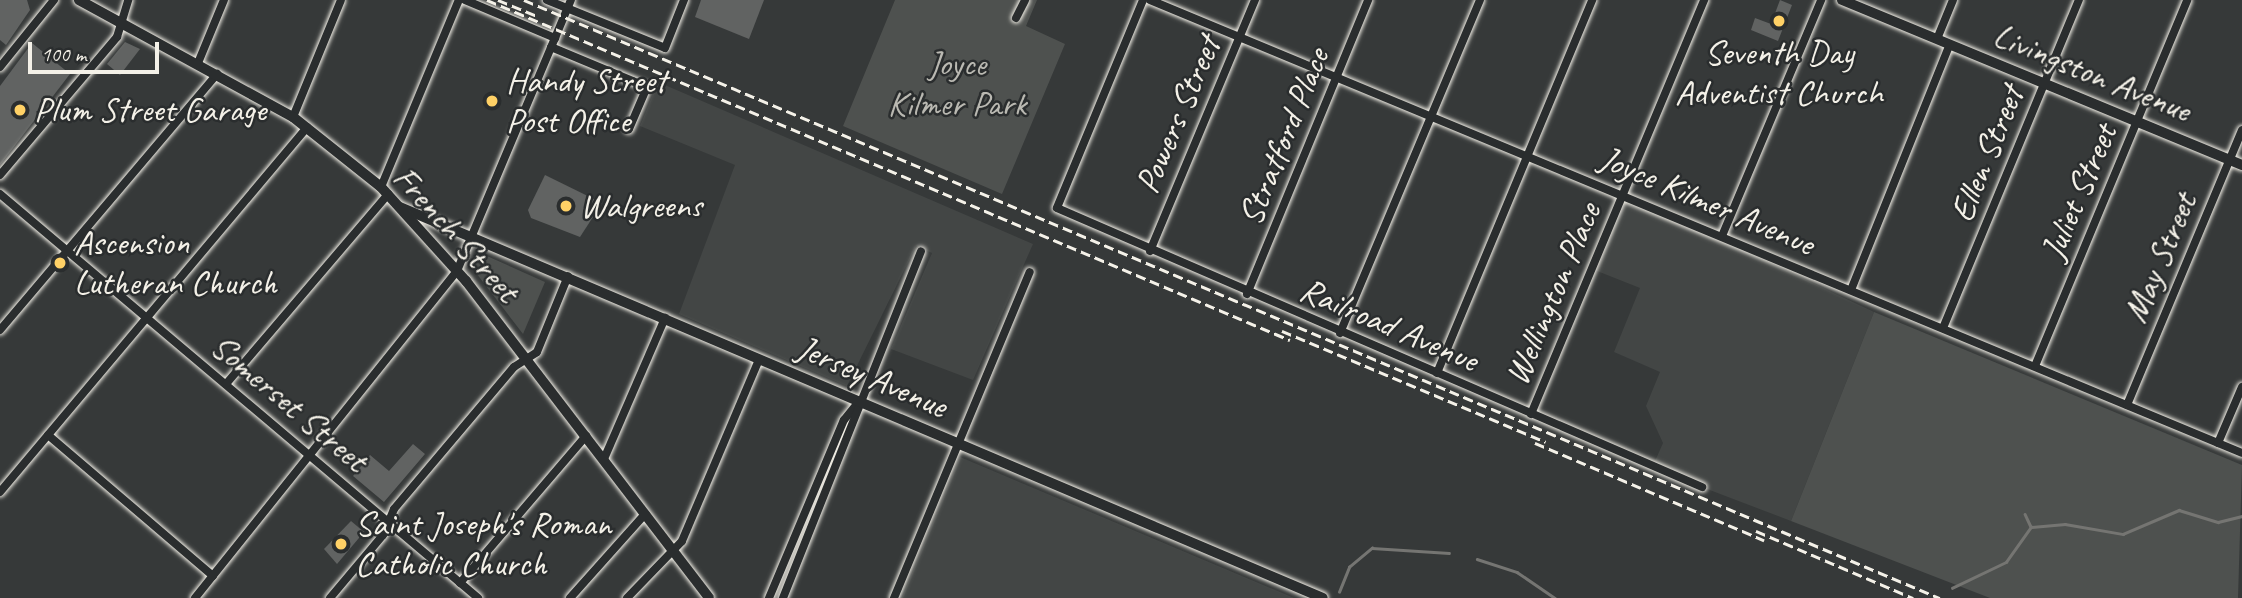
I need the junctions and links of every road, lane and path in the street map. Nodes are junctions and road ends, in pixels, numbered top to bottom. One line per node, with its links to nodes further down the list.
1 (54, 0): 32 (street)
2 (79, 0): 25 (main road, French Street)
3 (128, 0): 25 (street)
4 (224, 0): 31 (street)
5 (341, 0): 37 (street)
6 (459, 0): 46 (street)
7 (465, 0): 27 (street)
8 (547, 0): 23 (street)
9 (684, 0): 23 (street)
10 (1025, 0): 24 (street)
11 (1143, 0): 52 (street, Railroad Avenue)
12 (1150, 0): 26 (street, Joyce Kilmer Avenue)
13 (1255, 0): 26 (street, Powers Street)
14 (1368, 0): 34 (street, Stratford Place)
15 (1480, 0): 36 (street)
16 (1592, 0): 42 (street)
17 (1704, 0): 48 (street, Wellington Place)
18 (1821, 0): 50 (street)
19 (1842, 0): 28 (main road, Livingston Avenue)
20 (1952, 0): 28 (street)
21 (2079, 0): 35 (street, Ellen Street)
22 (2187, 0): 38 (street, Juliet Street)
23 (570, 4): 27 (street)
24 (1016, 18)
25 (124, 22): 31 (main road, French Street); 45 (street)
26 (1240, 36): 34 (street, Joyce Kilmer Avenue); 52 (street, Powers Street)
27 (555, 38): 30 (street)
28 (1937, 39): 29 (main road, Livingston Avenue)
29 (1950, 44): 35 (main road, Livingston Avenue); 58 (street)
30 (551, 47): 40 (street); 51 (street)
31 (198, 63): 33 (main road, French Street)
32 (0, 67)
33 (217, 74): 37 (main road, French Street); 53 (street)
34 (1338, 76): 36 (street, Joyce Kilmer Avenue); 59 (street, Stratford Place)
35 (2045, 84): 38 (main road, Livingston Avenue); 62 (street, Ellen Street)
36 (1432, 115): 42 (street, Joyce Kilmer Avenue); 64 (street)
37 (293, 117): 39 (main road, French Street)
38 (2136, 122): 43 (main road, Livingston Avenue); 67 (street, Juliet Street)
39 (307, 127): 46 (main road, French Street); 60 (street)
40 (629, 129)
41 (2242, 130): 43 (street, May Street)
42 (1528, 155): 48 (street, Joyce Kilmer Avenue); 68 (street)
43 (2229, 160): 44 (main road, Livingston Avenue); 72 (street, May Street)
44 (2242, 165)
45 (0, 175)
46 (384, 191): 49 (main road, French Street); 69 (street)
47 (0, 194): 53 (street, Somerset Street)
48 (1623, 194): 50 (street, Joyce Kilmer Avenue); 73 (street, Wellington Place)
49 (400, 207): 51 (street, Jersey Avenue); 55 (main road, French Street)
50 (1722, 236): 58 (street, Joyce Kilmer Avenue)
51 (472, 238): 55 (street); 57 (street, Jersey Avenue)
52 (1150, 251): 59 (street, Railroad Avenue)
53 (67, 252): 60 (street, Somerset Street); 63 (street)
54 (921, 252): 71 (street)
55 (457, 271): 65 (main road, French Street); 79 (street)
56 (1030, 272): 77 (street)
57 (568, 276): 61 (street, Jersey Avenue); 65 (street)
58 (1851, 290): 62 (street, Joyce Kilmer Avenue)
59 (1247, 295): 64 (street, Railroad Avenue)
60 (147, 317): 69 (street, Somerset Street); 74 (street)
61 (665, 318): 66 (street, Jersey Avenue); 80 (street)
62 (1943, 328): 67 (street, Joyce Kilmer Avenue)
63 (0, 330)
64 (1340, 333): 68 (street, Railroad Avenue)
65 (527, 359): 75 (main road, French Street); 86 (street)
66 (759, 360): 71 (street, Jersey Avenue); 87 (street)
67 (2035, 366): 72 (street, Joyce Kilmer Avenue)
68 (1437, 373): 73 (street, Railroad Avenue)
69 (226, 384): 79 (street, Somerset Street)
70 (2242, 387): 76 (street)
71 (858, 402): 77 (street, Jersey Avenue); 84 (street); 85 (street)
72 (2127, 405): 76 (street, Joyce Kilmer Avenue)
73 (1531, 414): 81 (street, Railroad Avenue)
74 (48, 435): 82 (street); 88 (street)
75 (586, 436): 80 (main road, French Street); 89 (street)
76 (2218, 443): 78 (street, Joyce Kilmer Avenue)
77 (958, 444): 98 (street); 99 (street, Jersey Avenue)
78 (2242, 453)
79 (309, 455): 86 (street, Somerset Street); 88 (street)
80 (604, 459): 83 (main road, French Street)
81 (1702, 487)
82 (0, 492)
83 (645, 514): 87 (main road, French Street); 93 (street)
84 (804, 515): 85 (street); 96 (street)
85 (816, 520): 97 (street)
86 (389, 522): 89 (street, Somerset Street); 92 (street)
87 (672, 550): 94 (street); 95 (main road, French Street)
88 (214, 576): 90 (street)
89 (460, 583): 91 (street, Somerset Street)
90 (198, 596)
91 (471, 596)
92 (330, 598)
93 (570, 598)
94 (627, 598)
95 (709, 598)
96 (769, 598)
97 (783, 598)
98 (894, 598)
99 (1323, 598)

